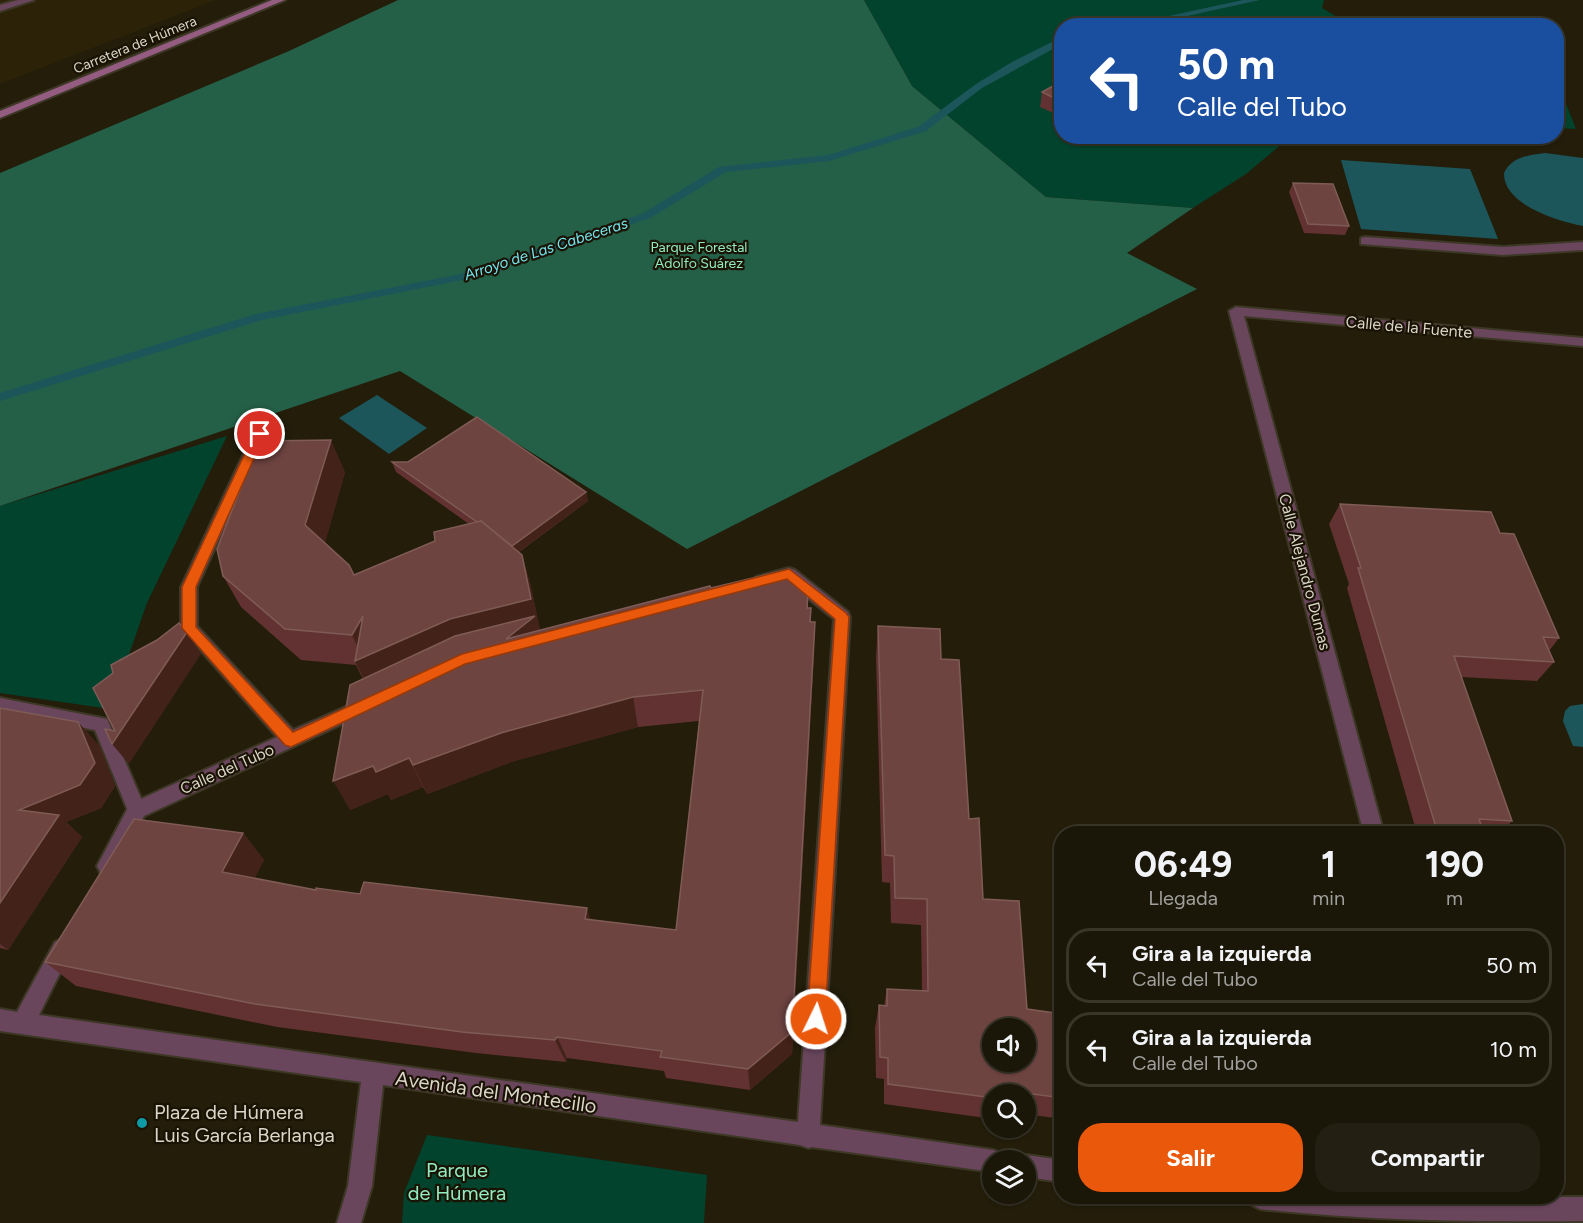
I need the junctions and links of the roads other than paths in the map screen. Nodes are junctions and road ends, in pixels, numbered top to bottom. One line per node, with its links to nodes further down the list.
1 (29, 0): 3 (street)
2 (280, 0): 4 (main road, Carretera de Húmera)
3 (0, 8)
4 (0, 115)
5 (1365, 241): 6 (street)
6 (1583, 246)
7 (1236, 311): 8 (street, Calle de la Fuente); 15 (street, Calle Alejandro Dumas)
8 (1583, 342)
9 (260, 434): 13 (street)
10 (744, 585): 21 (street)
11 (376, 700): 13 (street, Calle del Tubo)
12 (0, 705): 14 (street)
13 (291, 740): 14 (street, Calle del Tubo)
14 (137, 810): 16 (street)
15 (1372, 826)
16 (99, 881)
17 (72, 932): 19 (street)
18 (0, 1020): 19 (street, Avenida del Montecillo)
19 (23, 1023): 20 (street, Avenida del Montecillo)
20 (373, 1074): 21 (street, Avenida del Montecillo); 28 (street)
21 (808, 1137): 22 (street, Avenida del Montecillo)
22 (982, 1160)
23 (1036, 1167): 24 (street)
24 (1054, 1170)
25 (1331, 1204): 26 (street)
26 (1472, 1204): 27 (street)
27 (1583, 1209)
28 (349, 1223)

